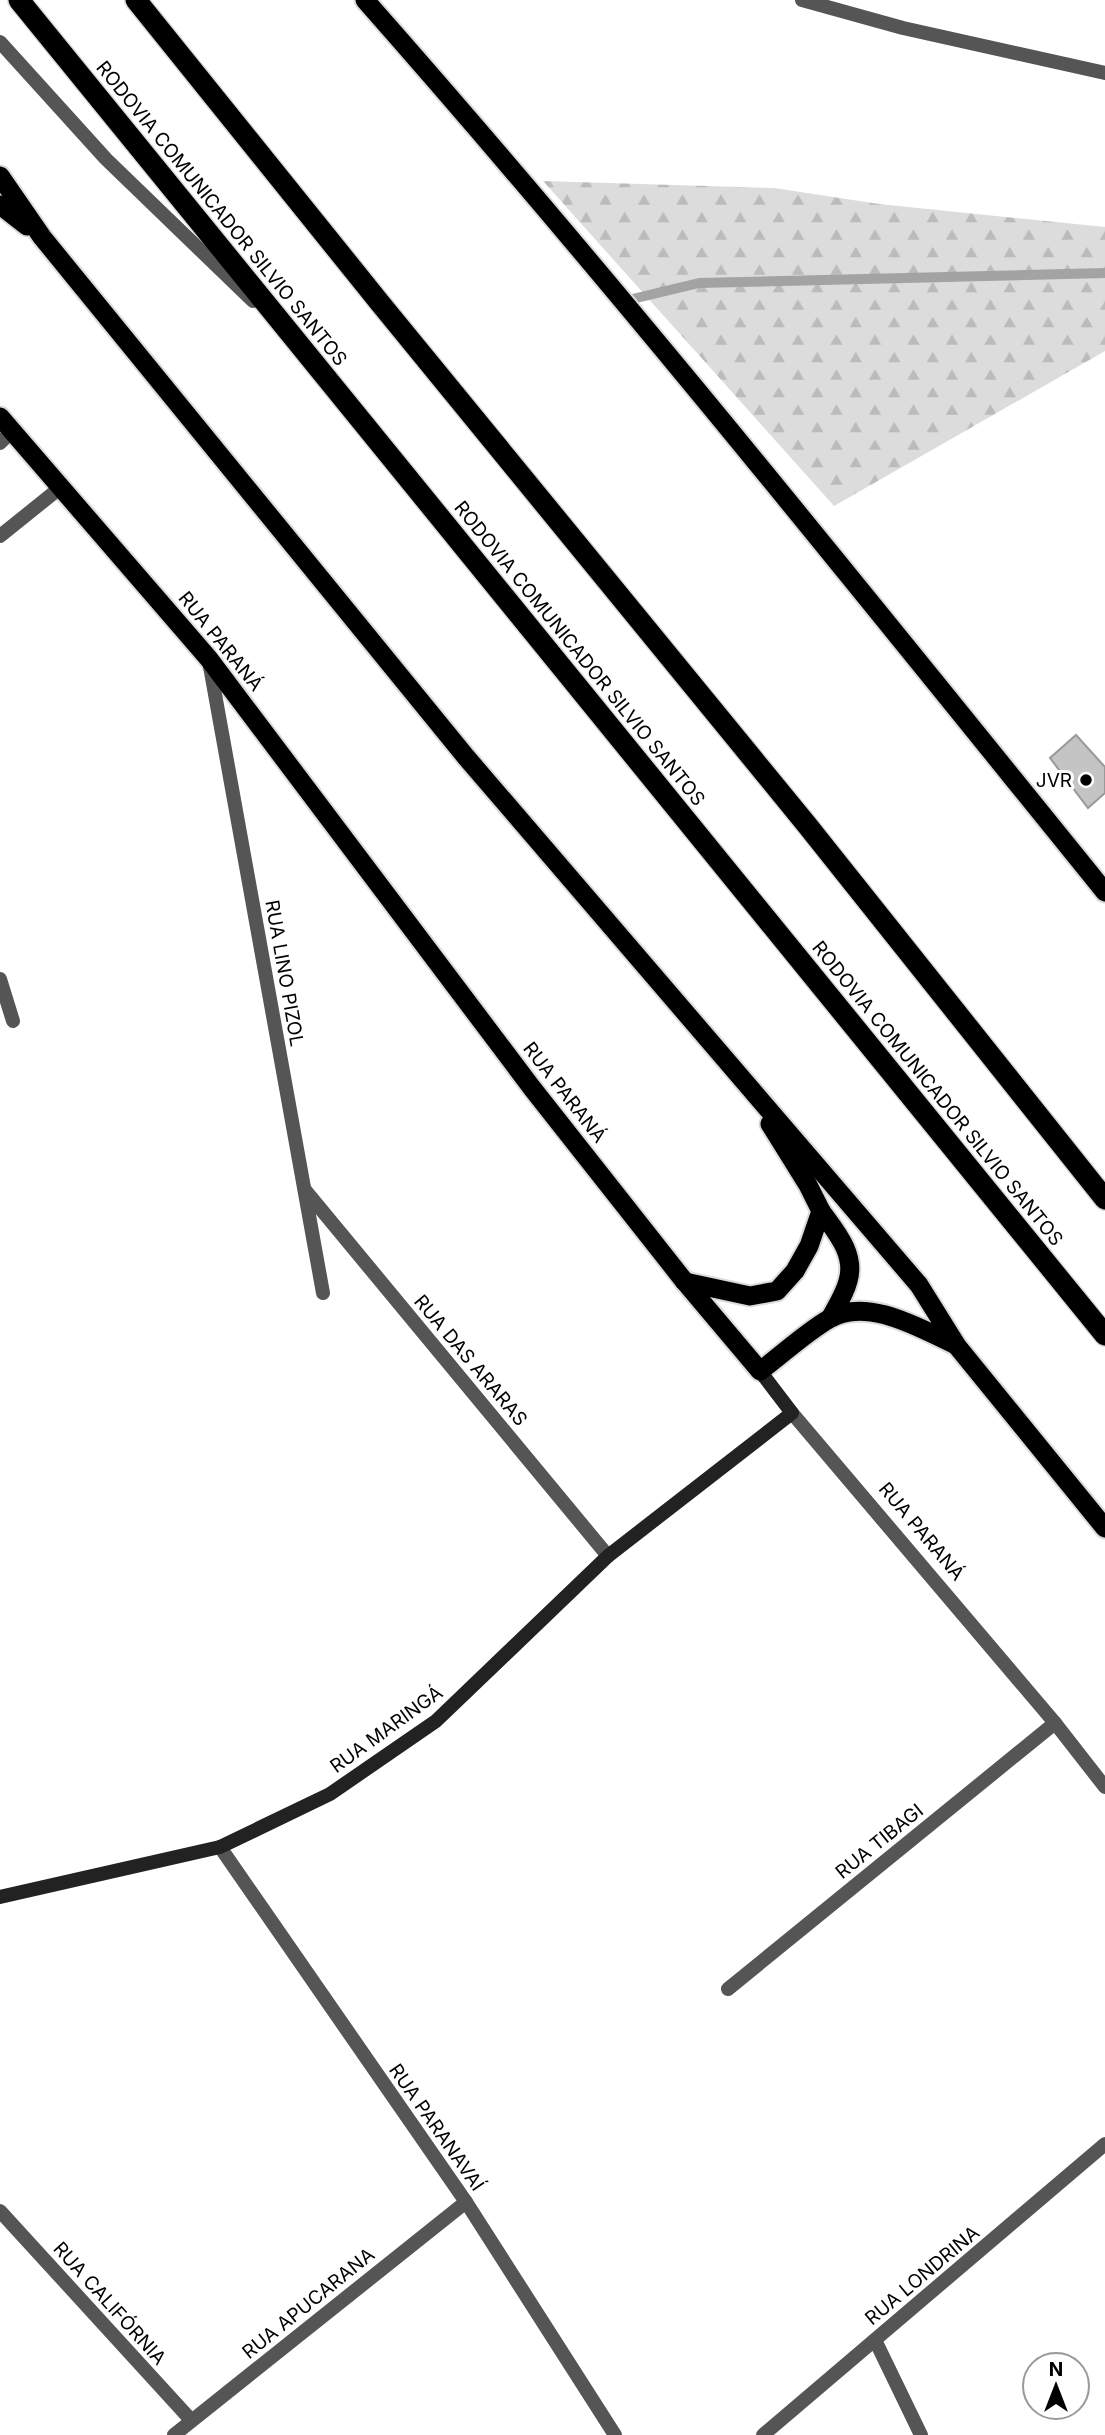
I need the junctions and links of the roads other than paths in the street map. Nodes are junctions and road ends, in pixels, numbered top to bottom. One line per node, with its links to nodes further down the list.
1 (19, 0): 10 (highway, RODOVIA COMUNICADOR SILVIO SANTOS)
2 (136, 0): 20 (highway)
3 (365, 0): 15 (highway)
4 (802, 0): 6 (street)
5 (0, 42): 10 (street)
6 (1105, 73)
7 (0, 177): 9 (highway)
8 (0, 205): 9 (highway)
9 (42, 237): 18 (highway)
10 (303, 350): 25 (highway, RODOVIA COMUNICADOR SILVIO SANTOS)
11 (4, 431): 12 (highway, RUA PARANÁ)
12 (61, 487): 13 (street); 14 (highway, RUA PARANÁ)
13 (0, 536)
14 (209, 659): 19 (street, RUA LINO PIZOL); 22 (highway, RUA PARANÁ)
15 (1105, 892)
16 (0, 979): 17 (street)
17 (13, 1021)
18 (738, 1072): 21 (highway); 26 (highway)
19 (304, 1188): 23 (street, RUA LINO PIZOL); 30 (street, RUA DAS ARARAS)
20 (1105, 1199)
21 (821, 1211): 22 (highway); 24 (highway)
22 (685, 1282): 27 (highway, RUA PARANÁ)
23 (323, 1293)
24 (831, 1317): 26 (highway); 27 (highway)
25 (1105, 1335)
26 (957, 1346): 29 (highway)
27 (760, 1371): 28 (main road, RUA PARANÁ)
28 (792, 1413): 30 (main road, RUA MARINGÁ); 31 (street, RUA PARANÁ)
29 (1105, 1528)
30 (608, 1556): 33 (main road, RUA MARINGÁ)
31 (1055, 1723): 32 (street, RUA PARANÁ); 35 (street, RUA TIBAGI)
32 (1105, 1787)
33 (220, 1847): 34 (main road, RUA MARINGÁ); 37 (street, RUA PARANAVAÍ)
34 (0, 1897)
35 (728, 1989)
36 (1105, 2144): 39 (street, RUA LONDRINA)
37 (466, 2202): 40 (street, RUA APUCARANA); 42 (street, RUA PARANAVAÍ)
38 (0, 2211): 40 (street, RUA CALIFÓRNIA)
39 (875, 2340): 43 (street, RUA LONDRINA); 44 (street)
40 (191, 2420): 41 (street, RUA APUCARANA)
41 (174, 2435)
42 (615, 2435)
43 (763, 2435)
44 (921, 2435)

